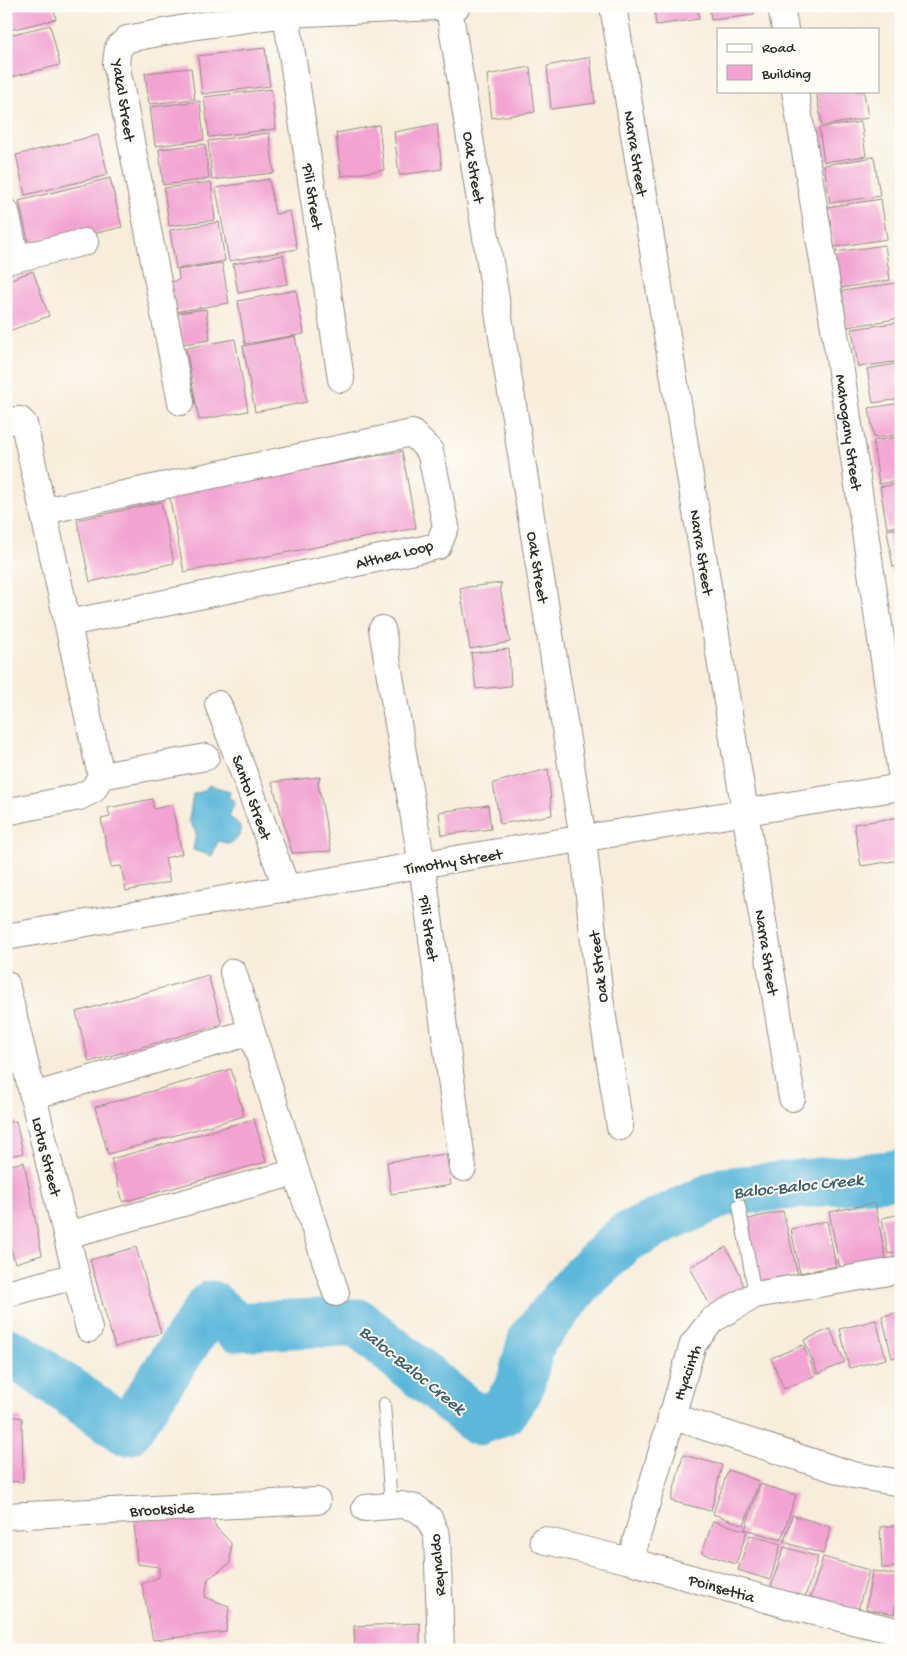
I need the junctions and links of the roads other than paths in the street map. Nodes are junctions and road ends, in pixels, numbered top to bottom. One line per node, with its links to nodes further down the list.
1 (613, 6): 22 (street, Narra Street)
2 (781, 6): 5 (street)
3 (453, 7): 4 (street, Yakal Street); 23 (street, Oak Street)
4 (286, 14): 10 (street, Pili Street); 11 (street, Yakal Street)
5 (785, 28)
6 (795, 92): 18 (street, Mahogany Street)
7 (6, 212): 9 (street)
8 (85, 242): 9 (street)
9 (11, 260)
10 (341, 379)
11 (181, 402)
12 (10, 420): 13 (street)
13 (44, 511): 14 (street); 14 (street, Althea Loop)
14 (69, 623): 19 (street)
15 (382, 629): 24 (street, Pili Street)
16 (218, 704): 25 (street, Santol Street)
17 (206, 757): 19 (street)
18 (901, 773)
19 (101, 776): 21 (street)
20 (901, 787): 22 (street, Timothy Street)
21 (6, 812)
22 (745, 812): 23 (street, Timothy Street); 31 (street, Narra Street)
23 (583, 839): 24 (street, Timothy Street); 32 (street, Oak Street)
24 (422, 865): 25 (street, Timothy Street); 33 (street, Pili Street)
25 (287, 889): 26 (street, Timothy Street)
26 (6, 937)
27 (233, 972): 29 (street)
28 (6, 984): 30 (street, Lotus Street)
29 (250, 1032): 30 (street); 34 (street)
30 (33, 1096): 36 (street, Lotus Street)
31 (792, 1098)
32 (620, 1127)
33 (463, 1168)
34 (296, 1172): 36 (street); 39 (street)
35 (739, 1205): 41 (lane)
36 (67, 1235): 38 (street, Lotus Street)
37 (901, 1270): 41 (street, Hyacinth)
38 (76, 1276): 40 (street); 42 (street, Lotus Street)
39 (336, 1293)
40 (6, 1294)
41 (755, 1295): 44 (street, Hyacinth)
42 (89, 1329)
43 (384, 1404): 47 (lane)
44 (671, 1416): 45 (street); 51 (street, Hyacinth)
45 (901, 1483)
46 (317, 1501): 49 (street, Brookside)
47 (391, 1506): 48 (street, Reynaldo); 53 (street, Reynaldo)
48 (365, 1508)
49 (6, 1516)
50 (543, 1540): 51 (street, Poinsettia)
51 (630, 1561): 52 (street, Poinsettia)
52 (901, 1632)
53 (441, 1650)

